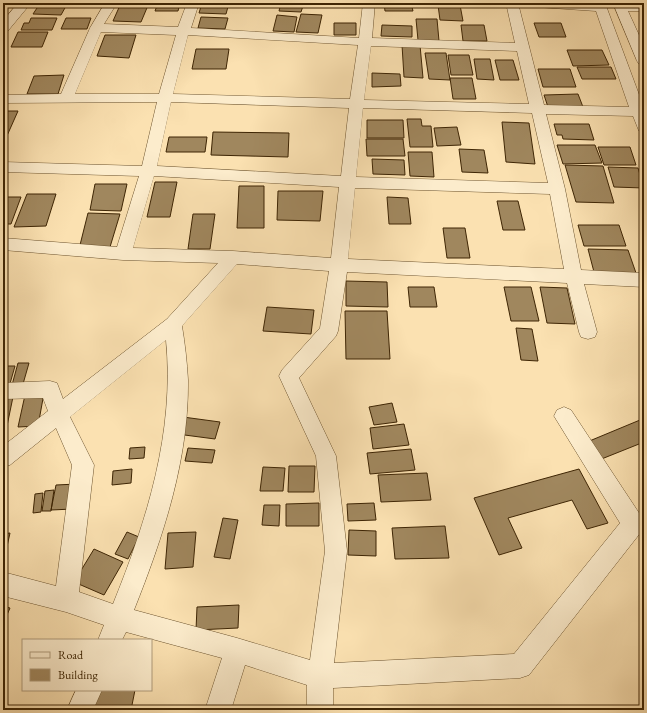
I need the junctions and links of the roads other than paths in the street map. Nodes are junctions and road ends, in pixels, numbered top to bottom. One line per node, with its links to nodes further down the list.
1 (25, 3): 12 (street)
2 (111, 3): 11 (street)
3 (193, 3): 13 (street)
4 (369, 3): 14 (street)
5 (512, 3): 15 (street)
6 (537, 3): 7 (street)
7 (600, 5): 22 (street)
8 (621, 7): 9 (street); 10 (street); 16 (street)
9 (644, 7)
10 (644, 11)
11 (96, 28): 13 (street); 17 (street)
12 (3, 29)
13 (183, 31): 14 (street); 18 (street)
14 (365, 42): 15 (street); 20 (street)
15 (522, 47): 21 (street)
16 (644, 61)
17 (66, 98): 18 (street); 19 (street)
18 (165, 98): 20 (street); 25 (street)
19 (3, 99)
20 (356, 104): 21 (street); 26 (street)
21 (538, 109): 22 (street); 27 (street)
22 (637, 112): 23 (street)
23 (644, 128)
24 (3, 167): 25 (street)
25 (148, 171): 26 (street); 29 (street)
26 (347, 182): 27 (street); 31 (street)
27 (557, 189): 32 (street)
28 (3, 244): 29 (street)
29 (123, 254): 30 (street)
30 (233, 257): 31 (street); 34 (street)
31 (339, 265): 32 (street); 47 (street)
32 (574, 277): 33 (street); 35 (street)
33 (644, 280)
34 (173, 324): 38 (street); 44 (street)
35 (588, 332)
36 (50, 389): 37 (street); 38 (street); 39 (street)
37 (3, 391)
38 (90, 391): 39 (street)
39 (59, 414): 41 (street); 43 (street)
40 (564, 416): 47 (street)
41 (3, 458)
42 (3, 584): 43 (street)
43 (66, 600): 44 (street)
44 (119, 618): 45 (street); 46 (street)
45 (110, 639)
46 (237, 650): 47 (street); 50 (street)
47 (320, 676): 51 (street)
48 (89, 691): 49 (street)
49 (80, 710)
50 (218, 710)
51 (320, 710)

